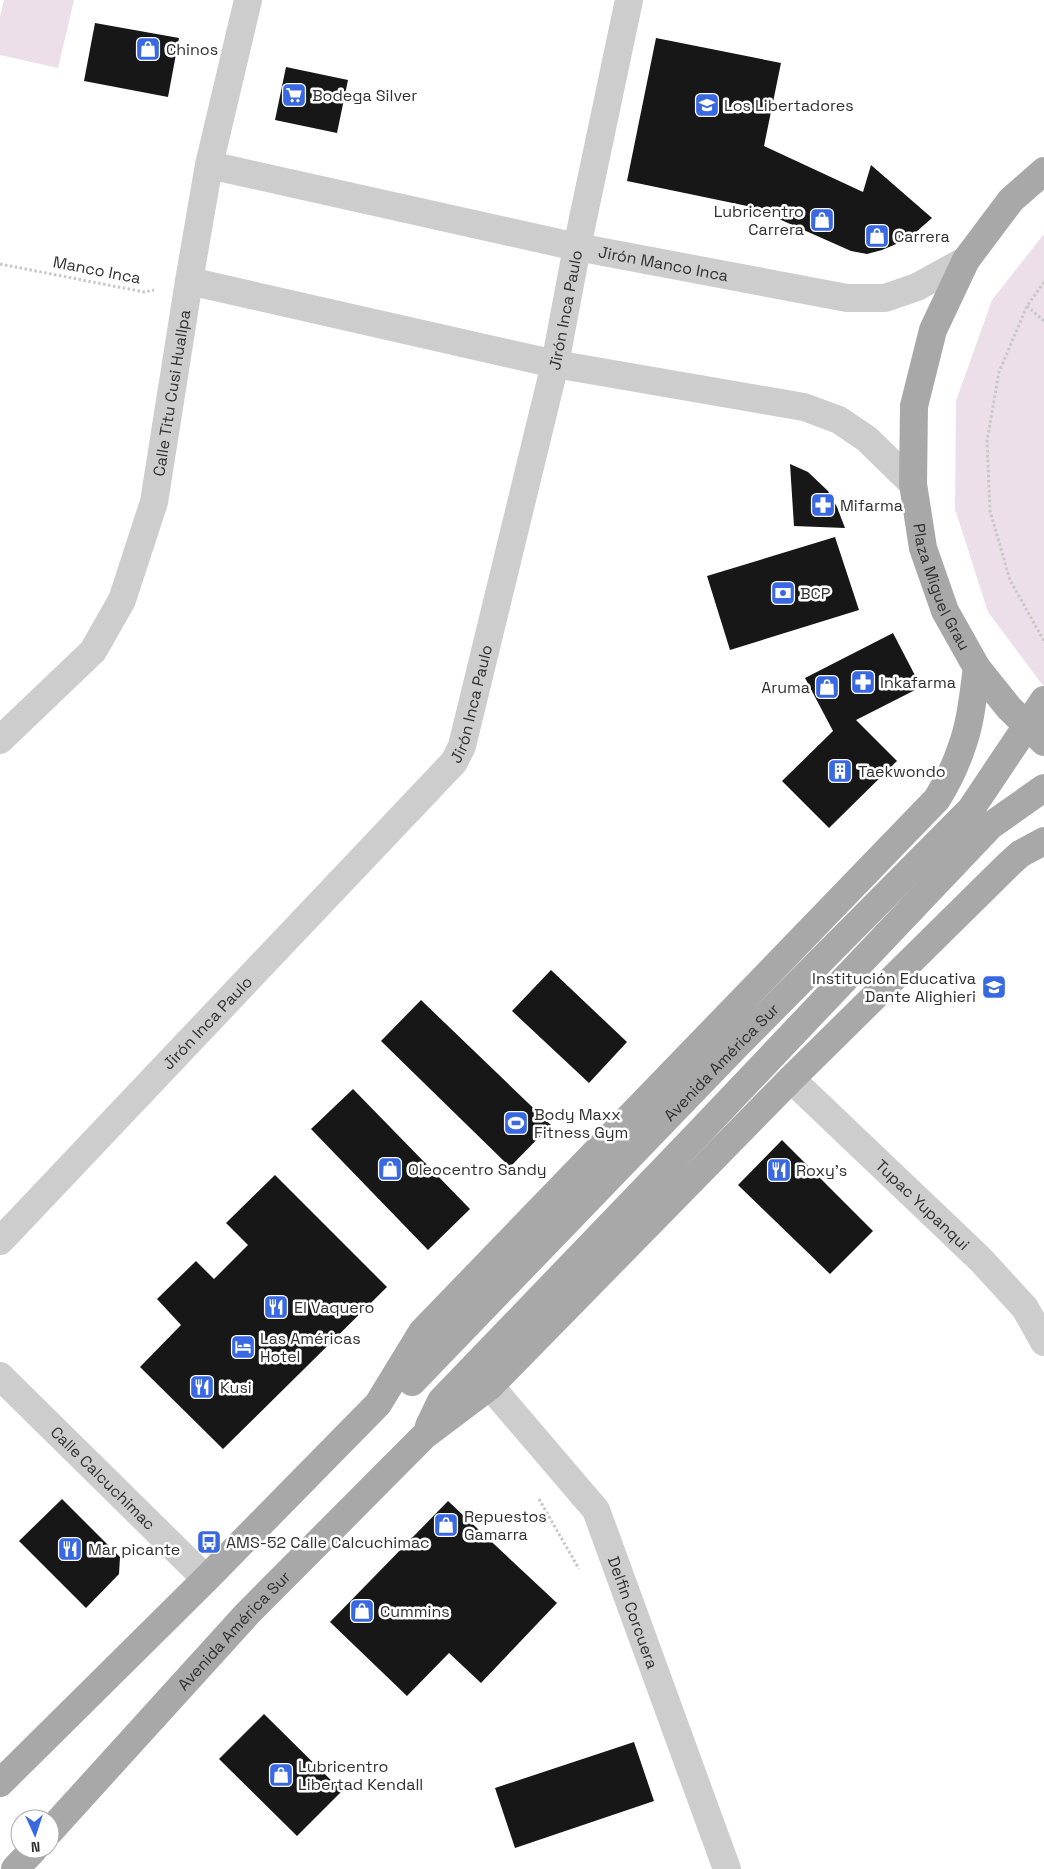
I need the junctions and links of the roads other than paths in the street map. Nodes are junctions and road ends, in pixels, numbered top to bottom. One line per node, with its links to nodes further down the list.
1 (248, 0): 3 (street, Calle Titu Cusi Huallpa)
2 (629, 0): 5 (street, Jirón Inca Paulo)
3 (209, 165): 5 (street, Jirón Manco Inca); 7 (street, Calle Titu Cusi Huallpa)
4 (1044, 170): 6 (main road, Plaza Miguel Grau)
5 (577, 247): 6 (street, Jirón Manco Inca); 8 (street, Jirón Inca Paulo)
6 (966, 260): 9 (main road, Plaza Miguel Grau)
7 (189, 281): 8 (street); 12 (street, Calle Titu Cusi Huallpa)
8 (555, 364): 9 (street); 17 (street, Jirón Inca Paulo)
9 (913, 484): 10 (main road, Plaza Miguel Grau)
10 (977, 668): 13 (main road, Plaza Miguel Grau); 21 (main road, Avenida América Sur)
11 (1044, 700): 21 (main road, Avenida América Sur, bridge)
12 (0, 740)
13 (1044, 742)
14 (1044, 788): 22 (main road, Avenida América Sur)
15 (1044, 841): 16 (main road, Avenida América Sur)
16 (791, 1079): 18 (street, Tupac Yupanqui); 20 (main road, Avenida América Sur)
17 (0, 1241)
18 (1044, 1342)
19 (0, 1376): 23 (street, Calle Calcuchimac)
20 (490, 1386): 22 (main road, Avenida América Sur); 28 (street, Delfin Corcuera)
21 (378, 1404): 23 (main road, Avenida América Sur)
22 (425, 1435): 25 (main road, Avenida América Sur)
23 (206, 1579): 24 (main road, Avenida América Sur)
24 (0, 1783)
25 (60, 1820)
26 (24, 1859): 27 (main road)
27 (15, 1869)
28 (727, 1869)

